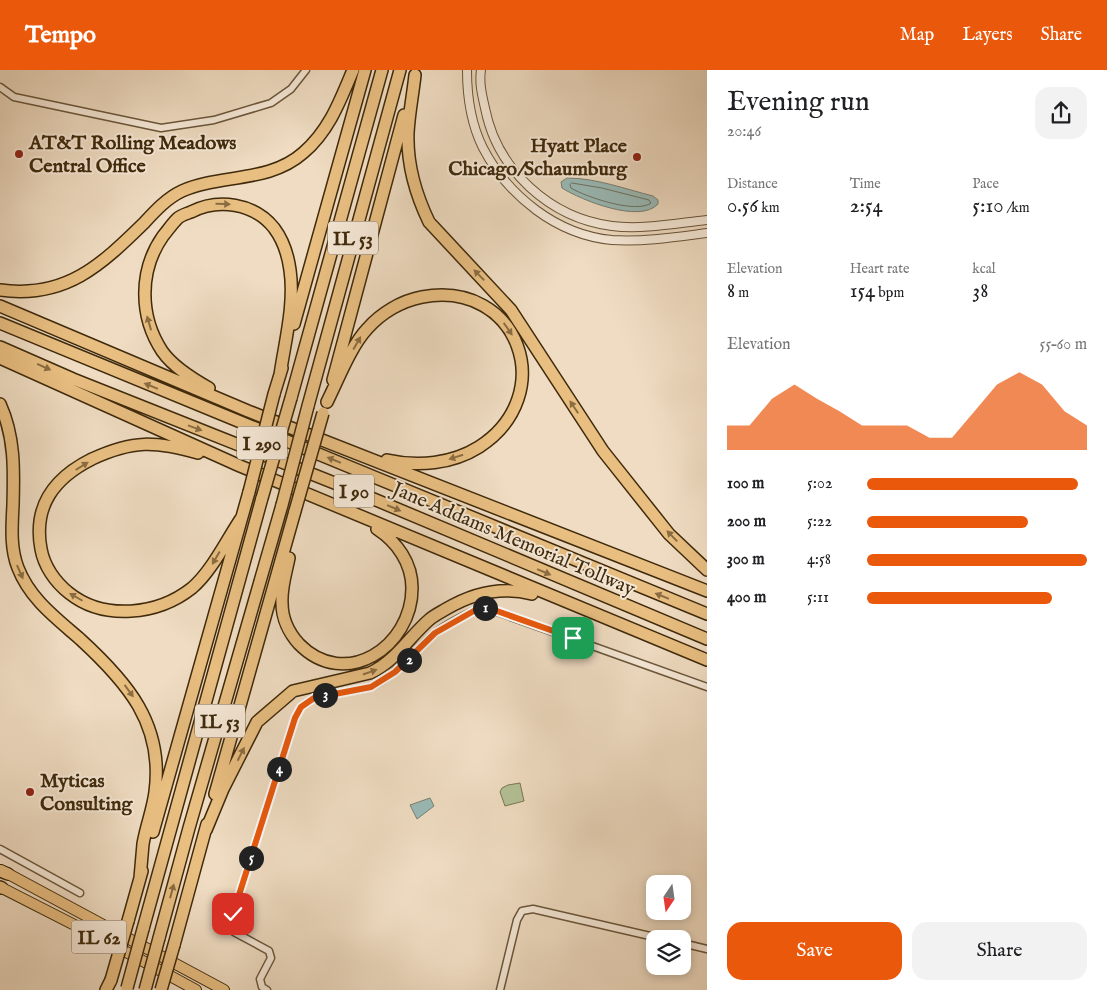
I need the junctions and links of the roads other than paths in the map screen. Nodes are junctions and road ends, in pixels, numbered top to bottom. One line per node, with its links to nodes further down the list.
1 (306, 70): 9 (street)
2 (353, 70): 12 (highway)
3 (365, 70): 17 (highway, I 290)
4 (382, 70): 43 (highway, IL 53, bridge)
5 (400, 70): 44 (highway, IL 53, one-way to 5, bridge)
6 (467, 70): 11 (street)
7 (481, 70): 10 (street)
8 (416, 73): 19 (highway, I 290); 26 (highway, one-way to 8)
9 (0, 87)
10 (707, 220)
11 (707, 233)
12 (0, 290)
13 (0, 306): 20 (highway)
14 (0, 323): 28 (highway, Jane Addams Memorial Tollway / I 90, one-way to 14)
15 (0, 346): 30 (highway, Jane Addams Memorial Tollway / I 90, one-way to 30)
16 (0, 358): 22 (highway)
17 (280, 375): 20 (highway, one-way to 17); 25 (highway, I 290, bridge)
18 (0, 404): 36 (highway, one-way to 36)
19 (325, 407): 21 (highway, one-way to 21); 24 (highway, I 290, bridge)
20 (248, 411): 21 (highway)
21 (362, 455): 27 (highway)
22 (240, 466): 23 (highway); 25 (highway, one-way to 22)
23 (339, 506): 24 (highway); 29 (highway)
24 (295, 513): 33 (highway, IL 53)
25 (242, 517): 36 (highway, IL 53)
26 (707, 570)
27 (707, 591)
28 (707, 614)
29 (654, 637): 31 (highway); 33 (highway, one-way to 29)
30 (707, 639)
31 (707, 660)
32 (707, 687): 48 (street)
33 (206, 830): 45 (highway, IL 53, bridge)
34 (0, 849): 38 (street)
35 (2, 872): 47 (main road, IL 62)
36 (140, 878): 42 (highway, IL 53, bridge)
37 (1, 887): 46 (main road, IL 62)
38 (80, 893)
39 (646, 935): 49 (street)
40 (691, 945): 41 (street)
41 (707, 948)
42 (108, 987)
43 (127, 989)
44 (145, 990)
45 (161, 990)
46 (196, 990)
47 (224, 990)
48 (266, 990)
49 (500, 990)

